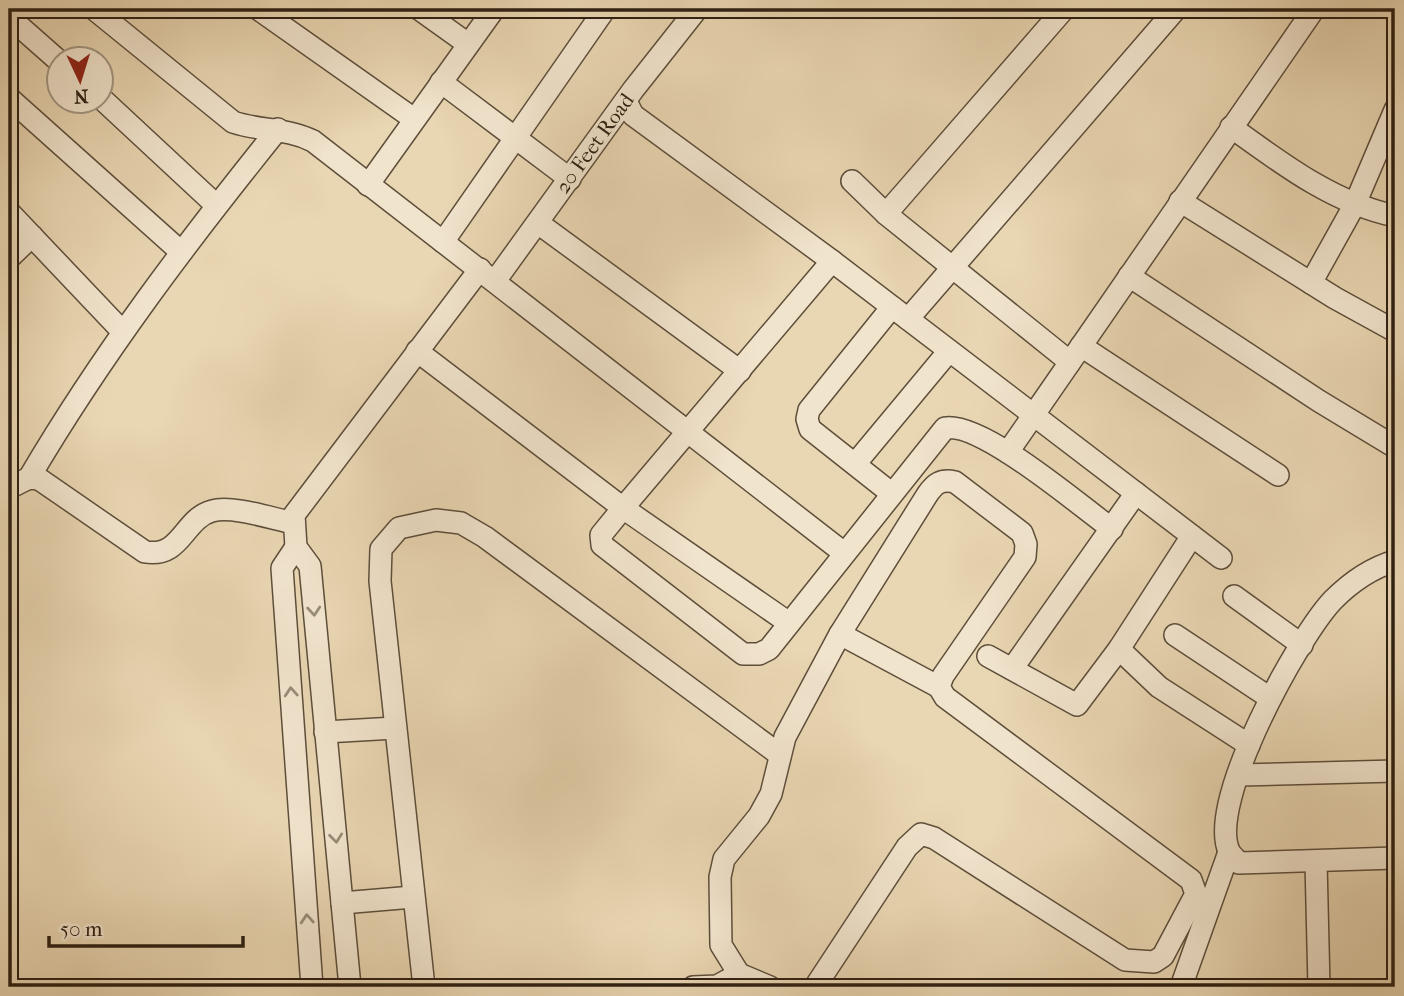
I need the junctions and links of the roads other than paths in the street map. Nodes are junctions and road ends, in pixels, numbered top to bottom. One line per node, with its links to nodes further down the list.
1 (94, 9): 20 (street)
2 (258, 9): 18 (street)
3 (418, 9): 11 (street)
4 (494, 9): 11 (street)
5 (605, 9): 21 (street)
6 (697, 9): 15 (street, 20 Feet Road)
7 (1064, 9): 29 (street)
8 (1176, 9): 37 (street)
9 (1314, 9): 19 (street)
10 (9, 17): 12 (street)
11 (468, 44): 13 (street)
12 (46, 50)
13 (441, 82): 18 (street); 21 (street)
14 (9, 99): 34 (street)
15 (626, 101): 22 (street, 20 Feet Road); 36 (street)
16 (1395, 110): 26 (street)
17 (116, 112): 27 (street)
18 (415, 119): 24 (street)
19 (1231, 127): 25 (street); 26 (street)
20 (278, 129): 24 (street); 27 (street)
21 (514, 138): 22 (street); 33 (street)
22 (570, 179): 31 (street, 20 Feet Road)
23 (852, 181): 29 (street)
24 (368, 185): 33 (street)
25 (1180, 201): 39 (street); 40 (street)
26 (1355, 204): 30 (street); 40 (street)
27 (216, 205): 34 (street)
28 (9, 212): 32 (street)
29 (886, 215): 37 (street)
30 (1395, 216)
31 (538, 223): 38 (street, 20 Feet Road); 47 (street)
32 (32, 236): 35 (street); 42 (street)
33 (443, 242): 38 (street)
34 (180, 251): 42 (street)
35 (9, 258)
36 (832, 261): 41 (street); 47 (street)
37 (952, 267): 41 (street); 46 (street)
38 (488, 275): 44 (street, 20 Feet Road); 49 (street)
39 (1129, 276): 46 (street); 50 (street)
40 (1311, 283): 43 (street)
41 (900, 313): 45 (street); 52 (street)
42 (122, 331): 54 (street)
43 (1395, 331)
44 (417, 351): 58 (street); 59 (street, 20 Feet Road)
45 (949, 351): 48 (street); 52 (street)
46 (1075, 354): 48 (street); 53 (street)
47 (740, 371): 49 (street)
48 (1033, 415): 51 (street); 57 (street)
49 (690, 431): 58 (street); 63 (street)
50 (1395, 446)
51 (1008, 452): 56 (street); 60 (street)
52 (855, 464): 56 (street)
53 (1278, 475)
54 (29, 478): 55 (street); 59 (street)
55 (9, 488)
56 (891, 493): 63 (street)
57 (1136, 493): 60 (street); 61 (street)
58 (623, 508): 67 (street); 67 (street)
59 (294, 523): 62 (street)
60 (1112, 529): 73 (street)
61 (1192, 536): 64 (street); 71 (street)
62 (296, 547): 77 (street, one-way to 77); 88 (street, one-way to 62)
63 (844, 553): 67 (street)
64 (1221, 558)
65 (1395, 561): 70 (street)
66 (1234, 596): 70 (street)
67 (789, 623)
68 (840, 634): 74 (street); 74 (street); 79 (street)
69 (1175, 635): 75 (street)
70 (1301, 645): 75 (street)
71 (1119, 649): 73 (street); 78 (street)
72 (988, 656): 73 (street)
73 (1012, 669)
74 (939, 687): 93 (street)
75 (1270, 698): 78 (street)
76 (395, 728): 77 (street); 79 (street); 85 (street)
77 (325, 732): 86 (street, one-way to 86)
78 (1249, 745): 81 (street)
79 (780, 755): 87 (street)
80 (1395, 771): 81 (street)
81 (1240, 775): 82 (street)
82 (1229, 852): 84 (street); 94 (street)
83 (1395, 858): 84 (street)
84 (1316, 862): 95 (street)
85 (413, 897): 86 (street); 90 (street)
86 (342, 903): 89 (street)
87 (739, 974): 91 (street); 92 (street)
88 (312, 987)
89 (350, 987)
90 (424, 987)
91 (693, 987)
92 (769, 987)
93 (814, 987)
94 (1181, 987)
95 (1320, 987)

